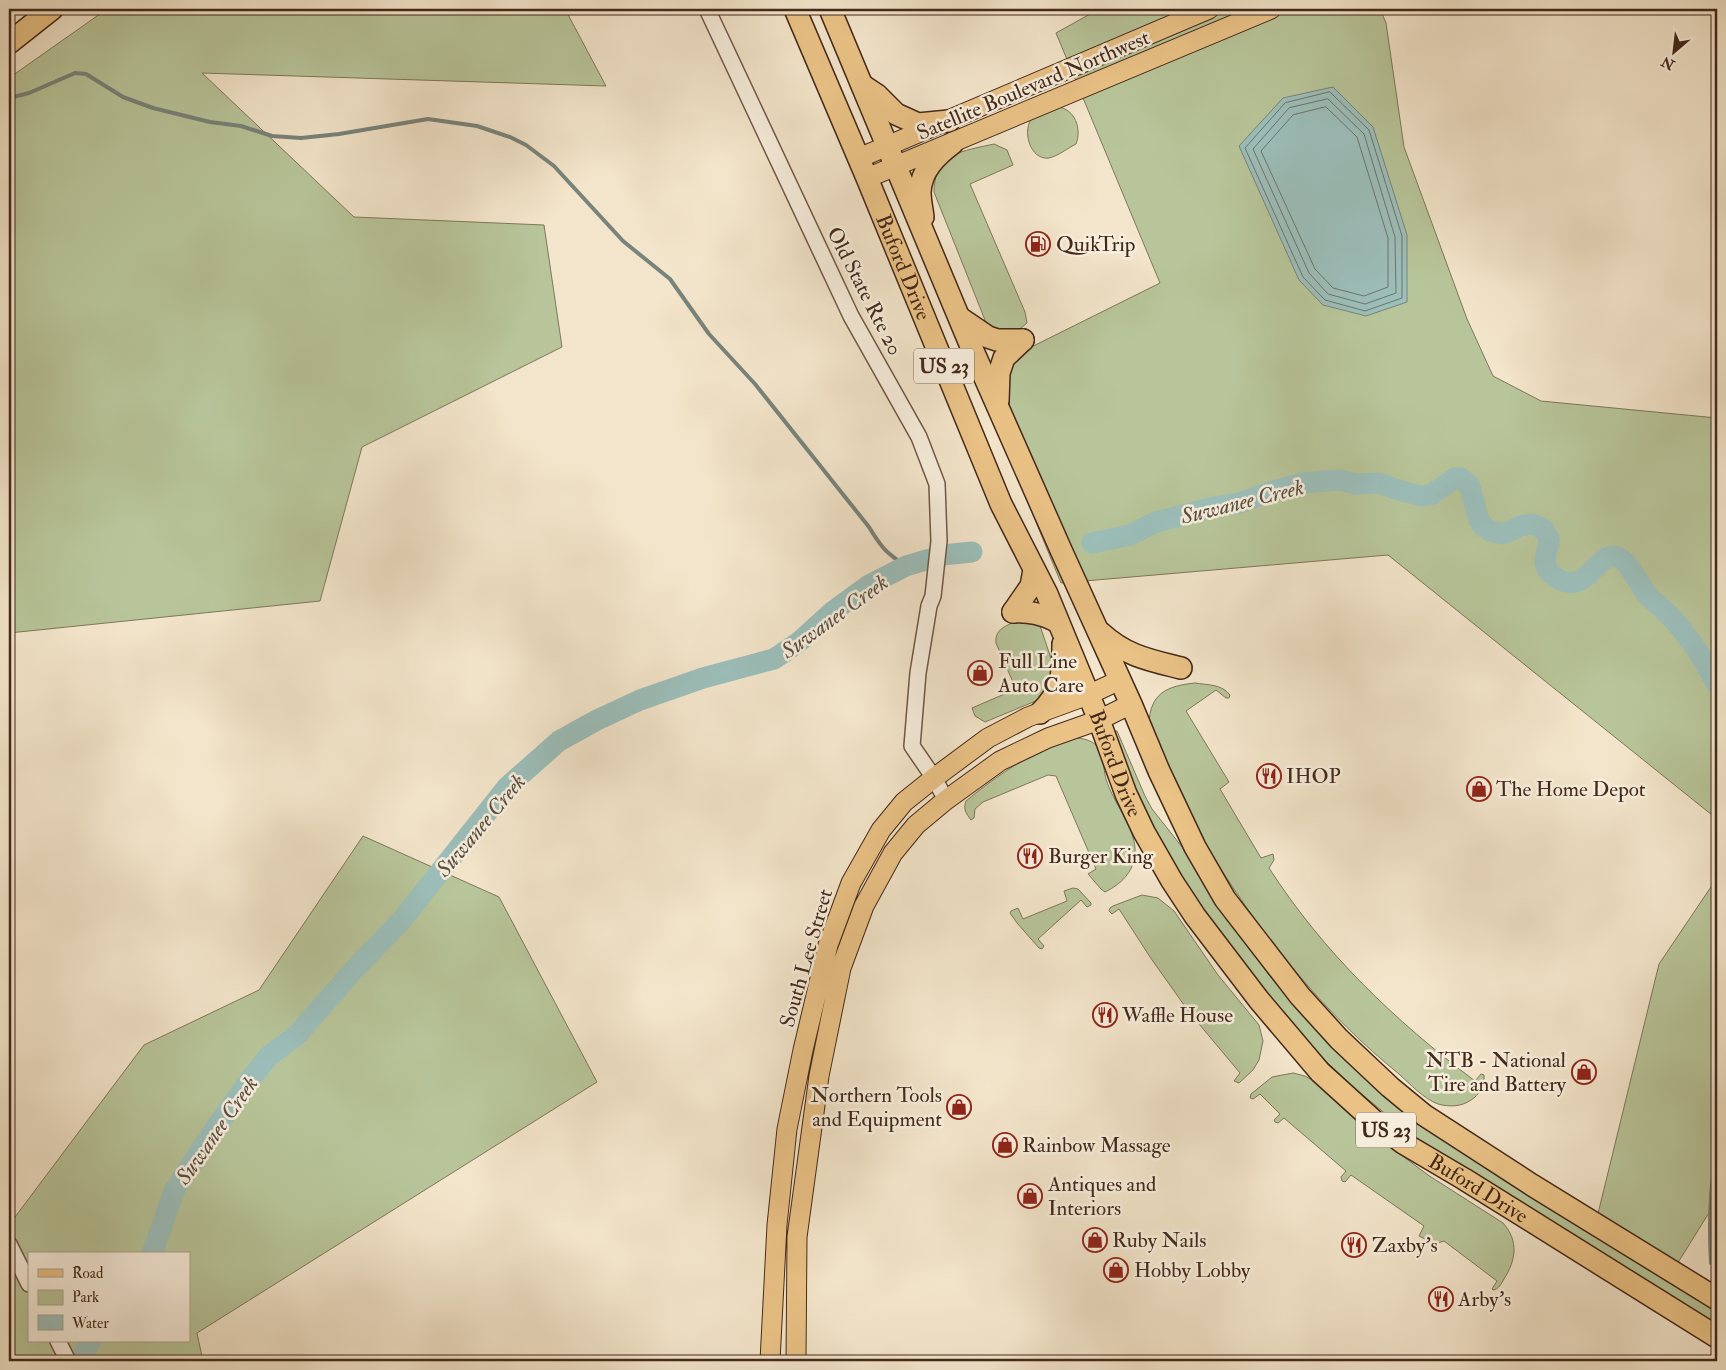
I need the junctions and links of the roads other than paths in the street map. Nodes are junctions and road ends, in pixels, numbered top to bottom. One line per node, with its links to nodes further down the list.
1 (52, 9): 7 (highway)
2 (707, 9): 27 (street, Old State Rte 20)
3 (795, 9): 12 (highway, Buford Drive / US 23)
4 (830, 9): 8 (highway, Buford Drive / US 23)
5 (1209, 9): 9 (main road, Satellite Boulevard Northwest)
6 (1271, 9): 10 (main road, Satellite Boulevard Northwest)
7 (9, 43)
8 (860, 84): 9 (highway); 11 (highway, Buford Drive / US 23)
9 (949, 121): 11 (main road, Satellite Boulevard Northwest)
10 (953, 143): 13 (main road, Satellite Boulevard Northwest); 15 (highway)
11 (887, 147): 12 (main road, Satellite Boulevard Northwest); 13 (highway, Buford Drive / US 23)
12 (859, 158): 14 (highway, Buford Drive / US 23)
13 (896, 167): 14 (main road, Satellite Boulevard Northwest); 15 (highway, Buford Drive / US 23)
14 (867, 178): 18 (highway, Buford Drive / US 23)
15 (927, 242): 16 (highway, Buford Drive / US 23)
16 (959, 318): 17 (highway, Buford Drive / US 23); 17 (highway)
17 (998, 406): 20 (highway, Buford Drive / US 23)
18 (1034, 570): 19 (highway, Buford Drive / US 23); 19 (highway)
19 (1060, 628): 23 (highway, Buford Drive / US 23); 25 (highway)
20 (1097, 629): 21 (highway); 22 (highway, Buford Drive / US 23)
21 (1181, 668)
22 (1120, 680): 23 (main road, South Lee Street); 24 (highway, Buford Drive / US 23)
23 (1088, 695): 25 (main road, South Lee Street); 26 (highway, Buford Drive / US 23)
24 (1131, 704): 26 (main road, South Lee Street); 31 (highway, Buford Drive / US 23)
25 (1040, 713): 27 (main road, South Lee Street)
26 (1099, 720): 28 (main road, South Lee Street); 32 (highway, Buford Drive / US 23)
27 (934, 778): 28 (street, Old State Rte 20); 35 (main road, South Lee Street)
28 (946, 800): 36 (main road, South Lee Street)
29 (9, 1244): 30 (street)
30 (28, 1282)
31 (1717, 1300)
32 (1717, 1337)
33 (58, 1342): 34 (street)
34 (68, 1361)
35 (770, 1361)
36 (796, 1361)

